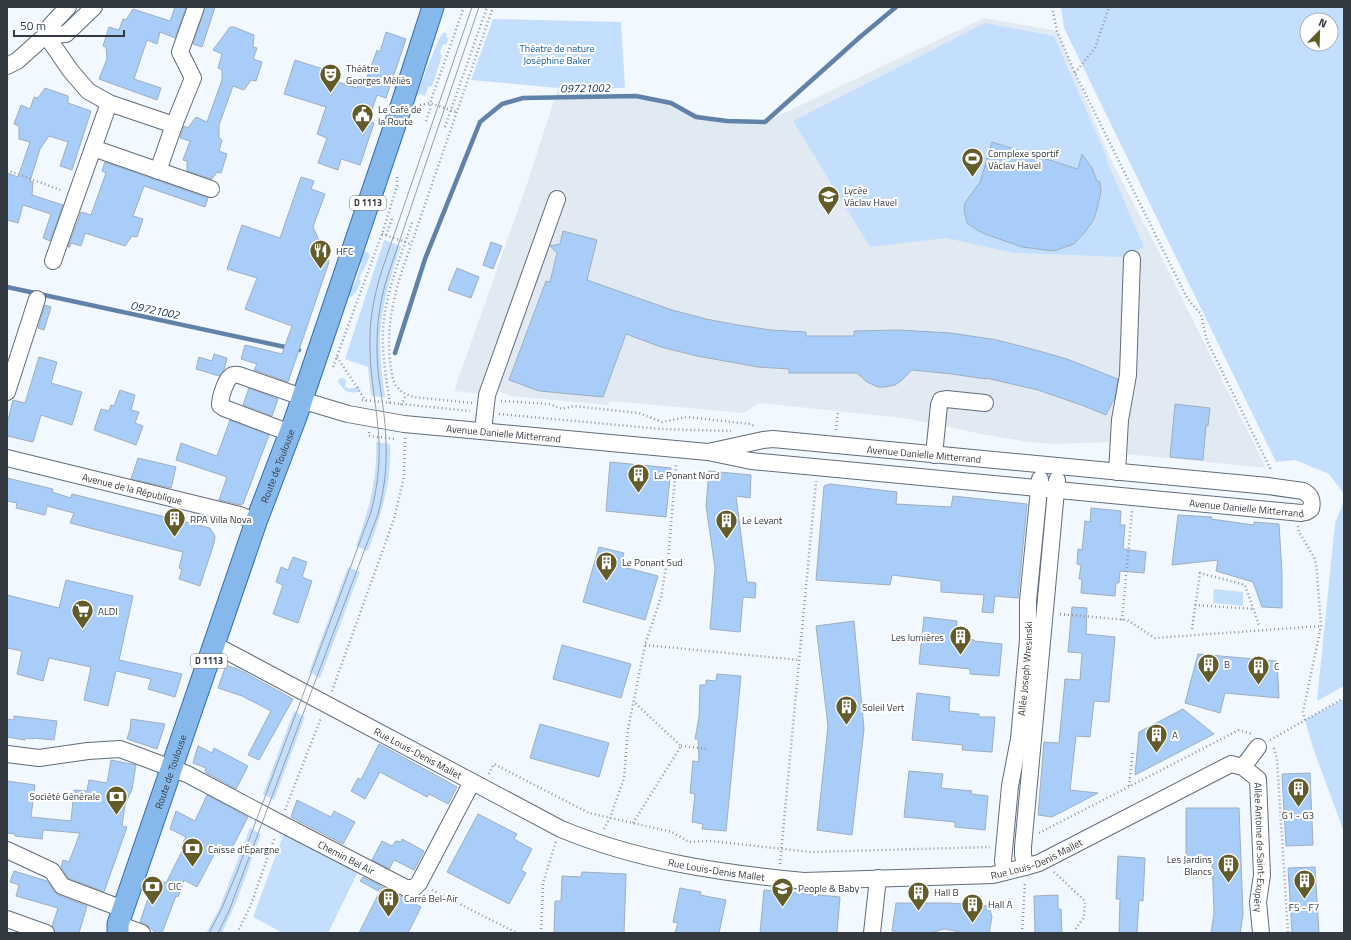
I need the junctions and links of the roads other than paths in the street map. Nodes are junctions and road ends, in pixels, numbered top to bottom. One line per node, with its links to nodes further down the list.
1 (68, 7): 5 (street)
2 (94, 7): 5 (street)
3 (196, 7): 8 (street)
4 (433, 7): 17 (main road, Route de Toulouse / D 1113)
5 (46, 35): 6 (street); 7 (street)
6 (7, 66)
7 (109, 103): 8 (street); 9 (street)
8 (174, 125): 10 (street)
9 (93, 148): 10 (street); 14 (street)
10 (158, 171): 11 (street)
11 (211, 189)
12 (556, 198): 19 (street)
13 (1132, 259): 26 (street)
14 (53, 261)
15 (38, 299): 16 (street)
16 (7, 392)
17 (302, 398): 19 (street, Avenue Danielle Mitterrand); 20 (main road, Route de Toulouse / D 1113); 20 (street, Avenue Danielle Mitterrand)
18 (985, 403): 22 (street)
19 (483, 431): 21 (street, Avenue Danielle Mitterrand)
20 (290, 433): 29 (main road, Route de Toulouse / D 1113)
21 (708, 452): 22 (street, Avenue Danielle Mitterrand); 27 (street, Avenue Danielle Mitterrand)
22 (934, 455): 24 (street, Avenue Danielle Mitterrand)
23 (7, 458): 29 (street, Avenue de la République)
24 (1041, 465): 25 (street, Avenue Danielle Mitterrand); 27 (street, Allée Joseph Wresinski)
25 (1058, 467): 26 (street, Avenue Danielle Mitterrand); 28 (street, Allée Joseph Wresinski)
26 (1117, 472): 28 (street, Avenue Danielle Mitterrand)
27 (1039, 488): 28 (street, Avenue Danielle Mitterrand); 38 (street, Allée Joseph Wresinski)
28 (1056, 489): 37 (street, Allée Joseph Wresinski)
29 (256, 522): 30 (main road, Route de Toulouse / D 1113)
30 (215, 645): 34 (main road, Route de Toulouse / D 1113); 35 (street, Rue Louis-Denis Mallet)
31 (1264, 743): 33 (street)
32 (7, 754): 34 (street, Chemin Bel Air)
33 (1243, 767): 37 (street, Rue Louis-Denis Mallet); 45 (street, Allée Antoine de Saint-Exupéry)
34 (172, 768): 35 (street, Chemin Bel Air); 41 (main road, Route de Toulouse / D 1113)
35 (476, 785): 39 (street, Rue Louis-Denis Mallet)
36 (7, 850): 41 (street)
37 (1025, 867): 38 (street, Rue Louis-Denis Mallet)
38 (1005, 872): 39 (street, Rue Louis-Denis Mallet)
39 (878, 878): 44 (street)
40 (7, 919): 42 (street)
41 (118, 925): 43 (street)
42 (46, 933)
43 (142, 933)
44 (872, 933)
45 (1261, 933)

